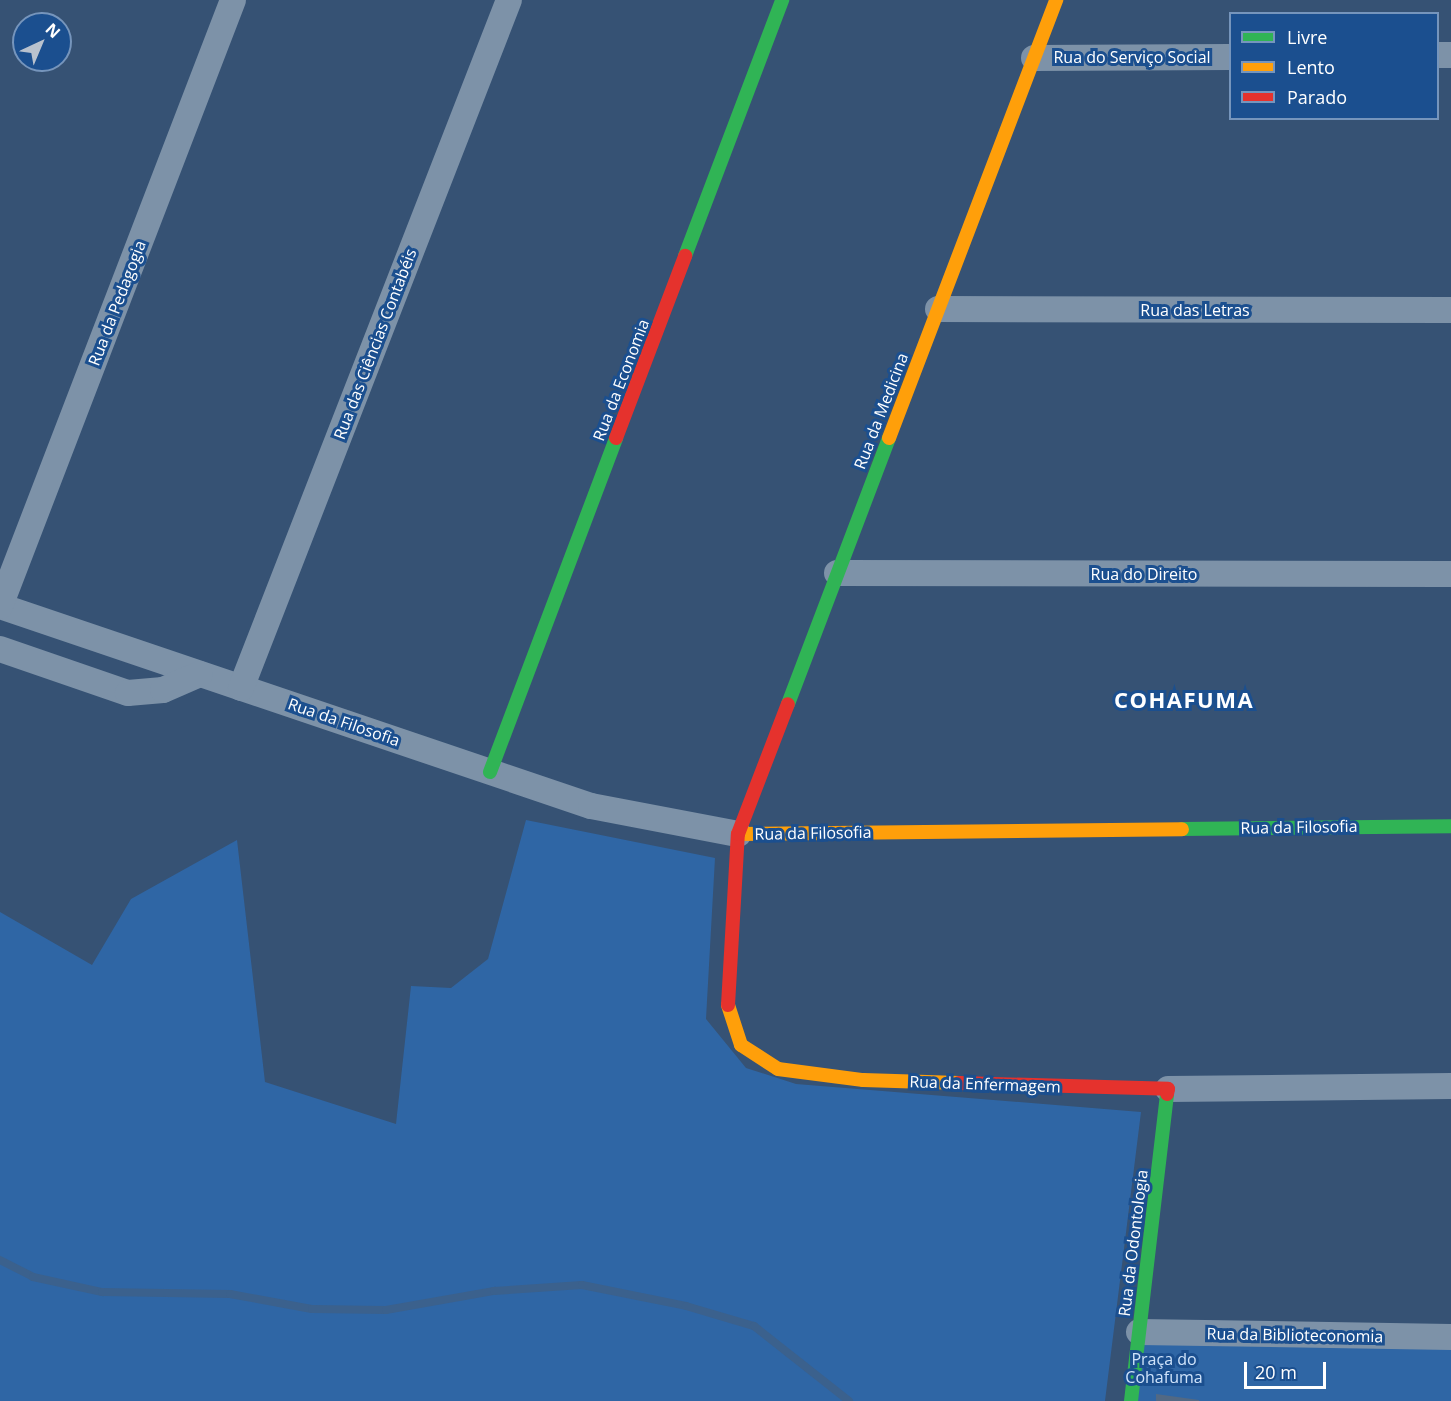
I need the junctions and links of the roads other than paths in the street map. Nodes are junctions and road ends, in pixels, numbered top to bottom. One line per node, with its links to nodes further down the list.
1 (233, 0): 11 (street, Rua da Pedagogia)
2 (509, 0): 14 (street, Rua das Ciências Contabéis)
3 (782, 0): 15 (street, Rua da Economia)
4 (1056, 0): 6 (street, Rua da Medicina)
5 (1229, 57): 6 (street, Rua do Serviço Social)
6 (1034, 58): 7 (street, Rua da Medicina)
7 (938, 309): 8 (street, Rua das Letras); 9 (street, Rua da Medicina)
8 (1451, 310)
9 (837, 573): 10 (street, Rua do Direito); 17 (street, Rua da Medicina)
10 (1451, 574)
11 (0, 606): 13 (street, Rua da Filosofia)
12 (0, 650): 13 (street)
13 (200, 674): 14 (street, Rua da Filosofia)
14 (241, 688): 15 (street, Rua da Filosofia)
15 (490, 772): 17 (street, Rua da Filosofia)
16 (1451, 826): 17 (street, Rua da Filosofia)
17 (738, 834): 19 (street, Rua da Enfermagem)
18 (1451, 1086): 19 (street, Rua da Enfermagem)
19 (1168, 1089): 20 (street, Rua da Odontologia)
20 (1139, 1332): 21 (street, Rua da Biblioteconomia); 22 (street, Rua da Odontologia)
21 (1451, 1337)
22 (1131, 1401)

